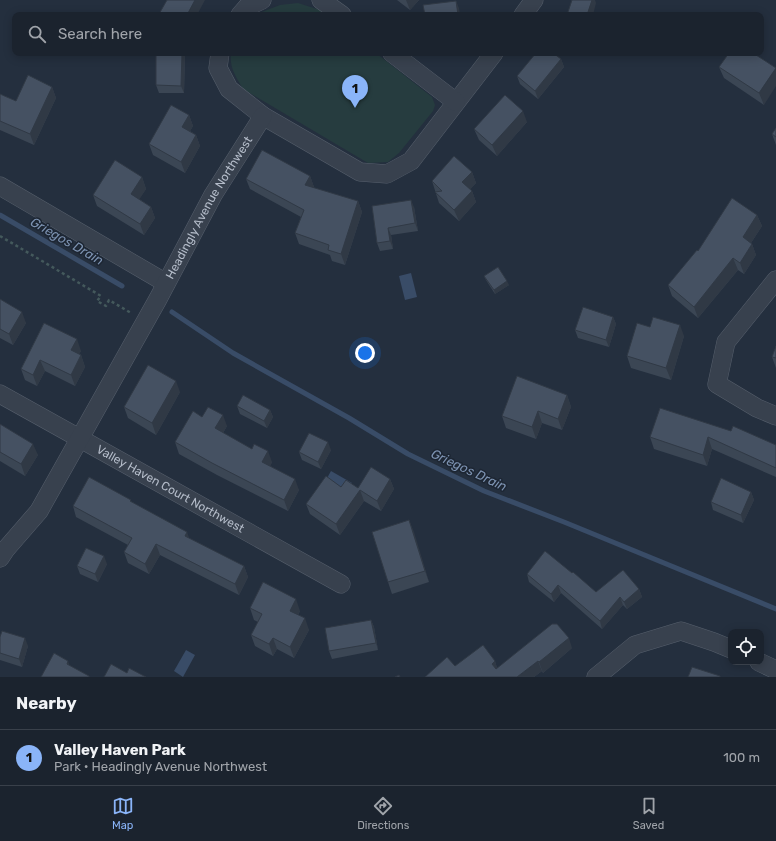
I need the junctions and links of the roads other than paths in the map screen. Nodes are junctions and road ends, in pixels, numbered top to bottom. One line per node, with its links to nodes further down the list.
1 (262, 0): 4 (street)
2 (321, 0): 5 (street)
3 (534, 0): 6 (street)
4 (243, 12)
5 (338, 12)
6 (525, 12)
7 (220, 56): 11 (street)
8 (396, 56): 10 (street)
9 (492, 56): 10 (street)
10 (456, 102): 11 (street)
11 (263, 116): 14 (street, Headingly Avenue Northwest)
12 (0, 186): 14 (street)
13 (776, 280): 16 (street)
14 (166, 283): 17 (street, Headingly Avenue Northwest)
15 (0, 394): 17 (street, Valley Haven Court Northwest)
16 (776, 416)
17 (79, 438): 18 (street, Headingly Avenue Northwest); 19 (street, Valley Haven Court Northwest)
18 (0, 558)
19 (341, 584)
20 (728, 648): 23 (street)
21 (764, 664): 22 (street)
22 (776, 670)
23 (596, 677)

